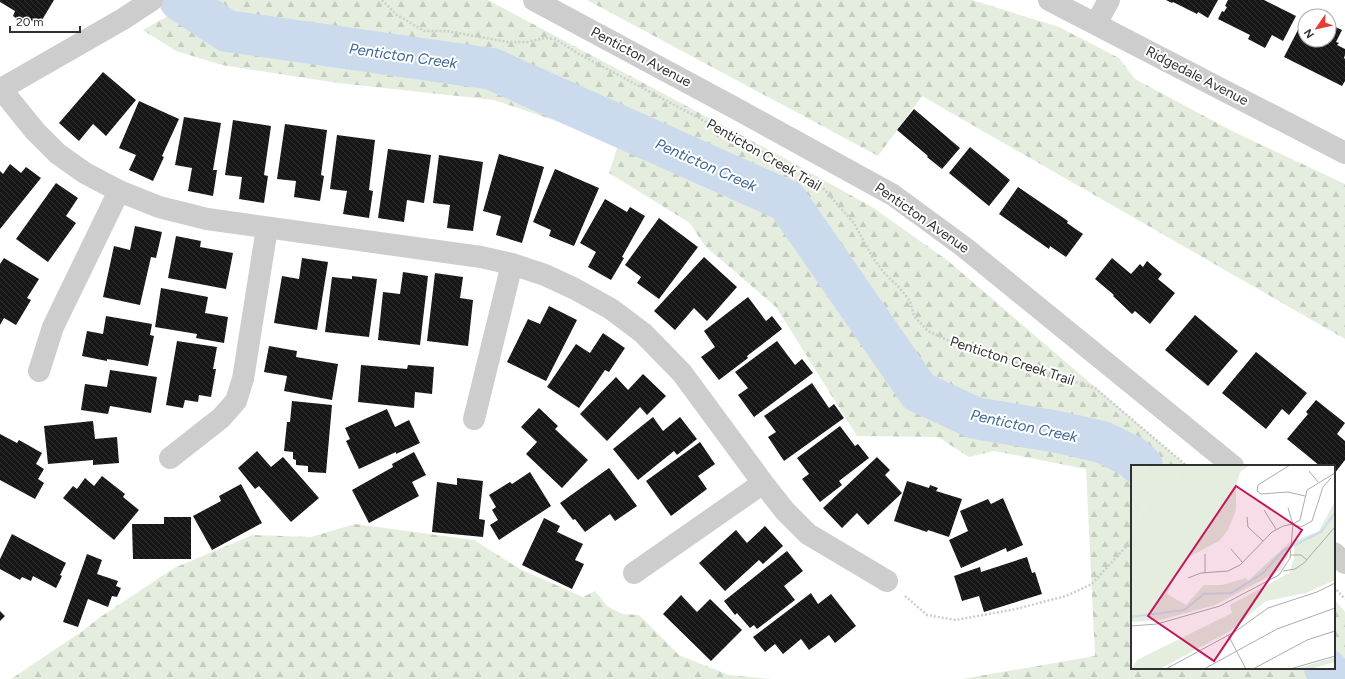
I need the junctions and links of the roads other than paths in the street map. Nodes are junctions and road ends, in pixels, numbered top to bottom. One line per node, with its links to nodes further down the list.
1 (152, 0): 6 (street)
2 (534, 0): 14 (street, Penticton Avenue)
3 (1049, 0): 5 (street, Ridgedale Avenue)
4 (1109, 0): 5 (street)
5 (1096, 24): 7 (street, Ridgedale Avenue)
6 (0, 88): 8 (street)
7 (1345, 153)
8 (119, 191): 9 (street); 11 (street)
9 (266, 228): 10 (street); 13 (street)
10 (512, 264): 12 (street); 15 (street)
11 (39, 372)
12 (474, 419)
13 (170, 458)
14 (1232, 465)
15 (763, 484): 18 (street); 19 (street)
16 (1335, 553): 17 (street)
17 (1345, 563)
18 (634, 573)
19 (887, 581)

